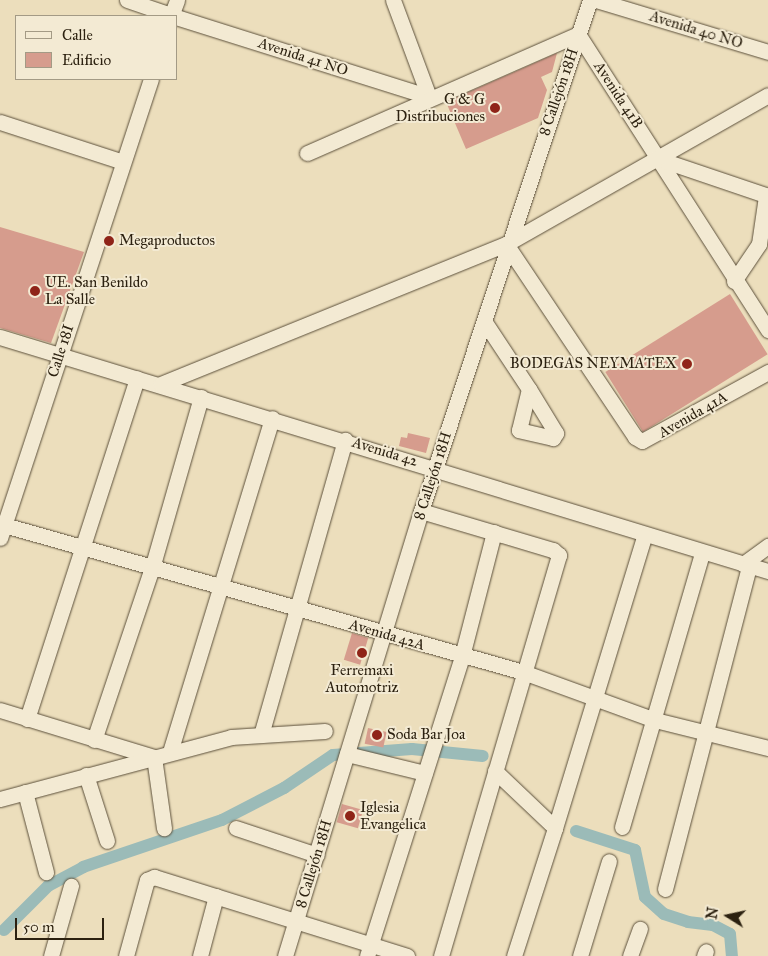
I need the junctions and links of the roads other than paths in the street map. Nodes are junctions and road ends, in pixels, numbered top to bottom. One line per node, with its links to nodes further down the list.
1 (127, 0): 6 (street, Avenida 41 NO)
2 (176, 0): 7 (street)
3 (393, 0): 13 (street)
4 (590, 0): 9 (street, 8 Callejón 18H)
5 (596, 0): 10 (street, Avenida 40 NO)
6 (170, 15)
7 (173, 15)
8 (178, 18): 13 (street, Avenida 41 NO)
9 (578, 34): 13 (street); 16 (street, Avenida 41B); 19 (street, 8 Callejón 18H)
10 (768, 52)
11 (151, 80): 17 (street, Calle 18I)
12 (768, 95): 16 (street)
13 (429, 97): 15 (street)
14 (0, 122): 17 (street)
15 (307, 153)
16 (659, 159): 18 (street); 19 (street); 20 (street, Avenida 41B)
17 (123, 162): 24 (street, Calle 18I)
18 (767, 196): 20 (street)
19 (506, 244): 21 (street, 8 Callejón 18H); 25 (street, Avenida 41A); 27 (street)
20 (734, 281): 22 (street, Avenida 41B)
21 (484, 321): 28 (street); 32 (street, 8 Callejón 18H)
22 (768, 330)
23 (0, 337): 24 (street, Avenida 42)
24 (60, 355): 26 (street, Avenida 42); 34 (street, Calle 18I)
25 (768, 372)
26 (137, 378): 27 (street, Avenida 42); 38 (street)
27 (161, 384): 29 (street, Avenida 42)
28 (529, 389)
29 (202, 397): 30 (street, Avenida 42); 41 (street)
30 (272, 418): 31 (street, Avenida 42); 43 (street)
31 (345, 440): 32 (street, Avenida 42); 44 (street)
32 (436, 467): 33 (street, 8 Callejón 18H); 36 (street, Avenida 42)
33 (421, 511): 35 (street); 45 (street, 8 Callejón 18H)
34 (2, 532): 38 (street, Avenida 42A)
35 (494, 532): 46 (street); 47 (street)
36 (644, 536): 39 (street, Avenida 42); 48 (street)
37 (768, 546): 40 (street)
38 (82, 548): 41 (street, Avenida 42A); 50 (street)
39 (702, 553): 40 (street, Avenida 42); 51 (street)
40 (746, 565): 42 (street, Avenida 42); 53 (street)
41 (152, 568): 43 (street, Avenida 42A); 55 (street)
42 (768, 572)
43 (220, 587): 44 (street, Avenida 42A); 57 (street)
44 (298, 610): 45 (street, Avenida 42A); 54 (street)
45 (384, 634): 46 (street, Avenida 42A); 58 (street, 8 Callejón 18H)
46 (462, 656): 47 (street, Avenida 42A); 61 (street)
47 (523, 672): 48 (street, Avenida 42A); 60 (street)
48 (594, 699): 51 (street, Avenida 42A); 68 (street)
49 (0, 710): 50 (street)
50 (27, 719): 55 (street)
51 (655, 720): 53 (street, Avenida 42A); 65 (street)
52 (325, 731): 54 (street)
53 (706, 733): 56 (street, Avenida 42A); 74 (street)
54 (261, 735): 57 (street)
55 (94, 740): 59 (street)
56 (768, 748)
57 (170, 752): 59 (street)
58 (347, 754): 61 (street); 70 (street, 8 Callejón 18H)
59 (154, 757): 62 (street); 66 (street)
60 (494, 771): 68 (street); 84 (street)
61 (425, 773): 78 (street)
62 (86, 775): 63 (street); 69 (street)
63 (25, 792): 64 (street); 72 (street)
64 (0, 799)
65 (622, 827)
66 (164, 828)
67 (236, 828): 70 (street)
68 (555, 828): 85 (street)
69 (106, 842)
70 (317, 856): 76 (street, 8 Callejón 18H)
71 (609, 861): 86 (street)
72 (46, 872)
73 (72, 886): 79 (street)
74 (665, 889)
75 (216, 896): 76 (street); 80 (street); 81 (street)
76 (295, 922): 78 (street); 82 (street, 8 Callejón 18H)
77 (640, 929): 87 (street)
78 (369, 950): 83 (street)
79 (51, 956)
80 (126, 956)
81 (200, 956)
82 (285, 956)
83 (407, 956)
84 (441, 956)
85 (514, 956)
86 (580, 956)
87 (630, 956)

